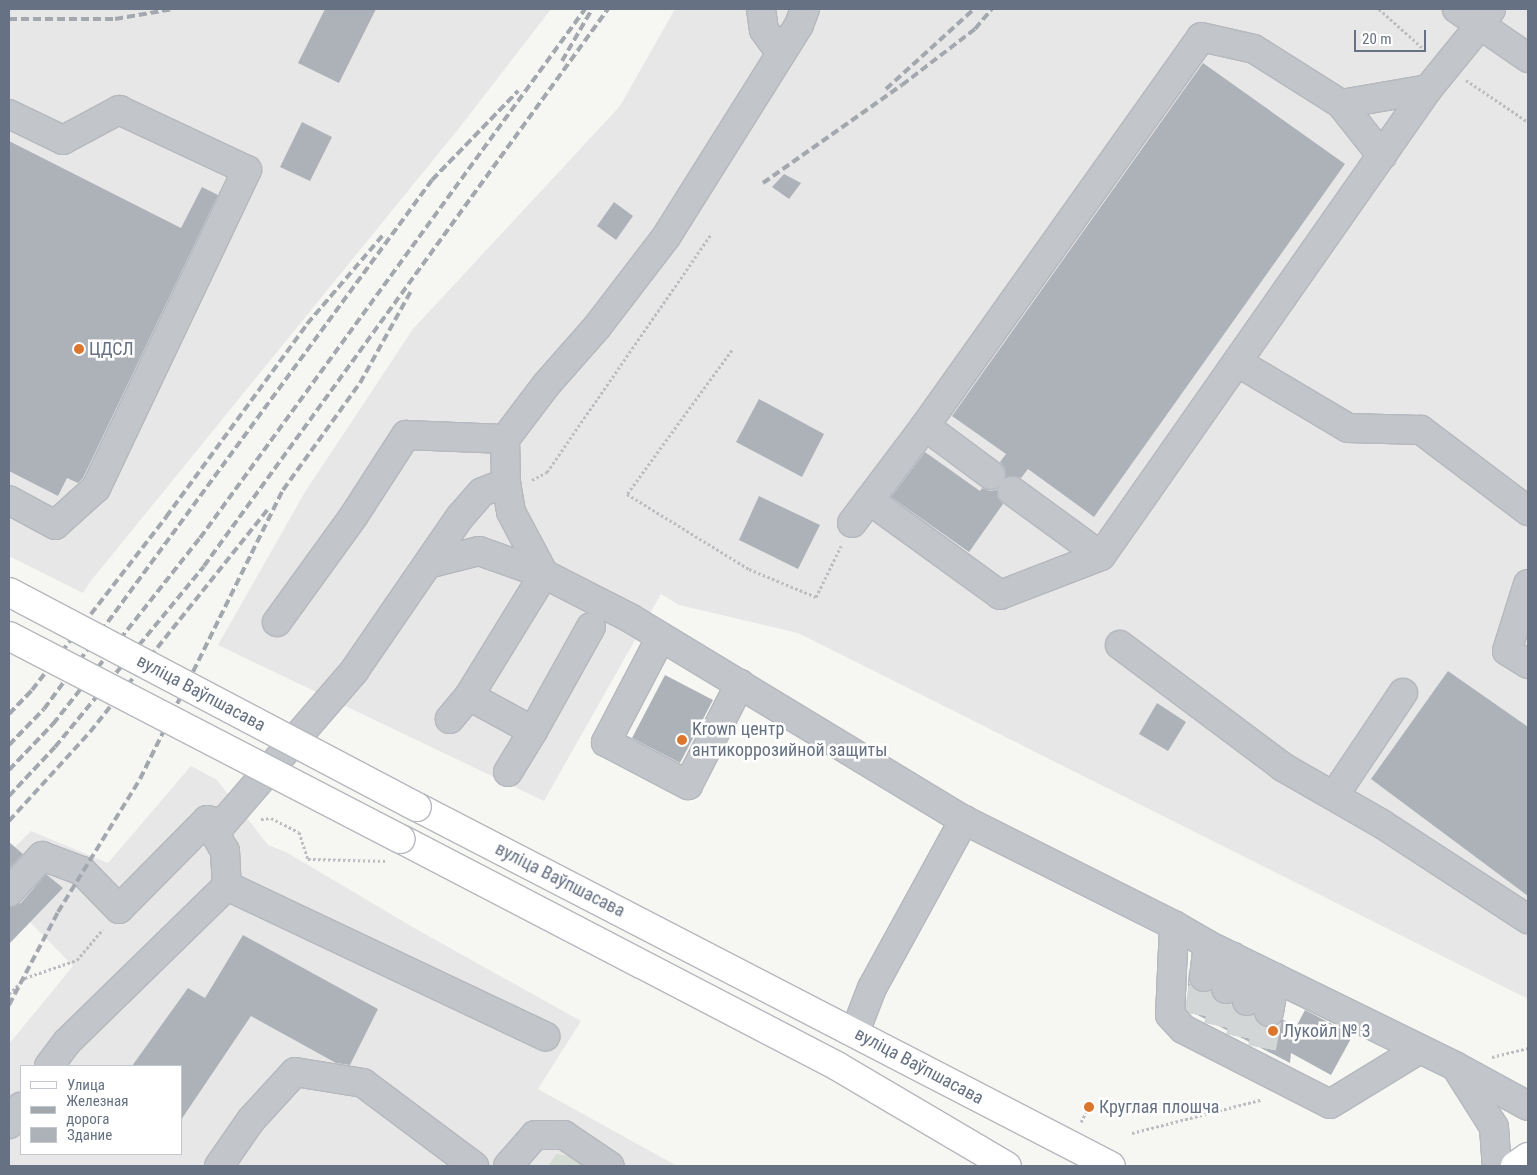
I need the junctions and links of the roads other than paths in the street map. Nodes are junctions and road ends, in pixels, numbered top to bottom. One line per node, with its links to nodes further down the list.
1 (761, 9): 5 (lane)
2 (805, 9): 5 (lane)
3 (1457, 9): 4 (lane)
4 (1486, 16): 6 (lane); 7 (lane)
5 (781, 54): 13 (lane)
6 (1528, 58)
7 (1428, 90): 8 (lane); 10 (lane)
8 (1341, 104): 10 (lane); 12 (lane)
9 (9, 114): 15 (lane)
10 (1382, 156): 11 (lane)
11 (1237, 362): 17 (lane); 19 (lane)
12 (925, 426): 16 (lane); 19 (lane)
13 (506, 439): 14 (lane); 24 (lane)
14 (507, 489): 20 (lane); 21 (lane)
15 (9, 500)
16 (869, 500): 18 (lane); 19 (lane)
17 (1528, 511)
18 (852, 523)
19 (1101, 556)
20 (428, 564): 21 (lane); 38 (lane)
21 (544, 574): 27 (lane); 32 (lane)
22 (1528, 584): 29 (lane)
23 (9, 592): 46 (main road, вуліца Ваўпшасава, bridge)
24 (277, 622)
25 (592, 627): 34 (lane)
26 (9, 636): 59 (main road, вуліца Ваўпшасава, bridge)
27 (661, 637): 30 (lane); 30 (lane)
28 (1120, 645): 36 (lane)
29 (1528, 664)
30 (740, 684): 37 (lane)
31 (1404, 693): 36 (lane)
32 (469, 696): 33 (lane); 34 (lane)
33 (450, 719)
34 (533, 731): 35 (lane)
35 (508, 772)
36 (1334, 796): 41 (lane)
37 (964, 820): 42 (lane); 46 (lane)
38 (215, 822): 39 (lane); 40 (lane)
39 (227, 886): 47 (lane); 49 (lane)
40 (9, 892)
41 (1528, 919)
42 (1174, 925): 43 (lane); 48 (lane)
43 (1208, 945): 44 (lane); 45 (lane)
44 (1254, 968): 45 (lane); 45 (lane); 48 (lane)
45 (1237, 995)
46 (855, 1032): 60 (main road, вуліца Ваўпшасава)
47 (545, 1036)
48 (1420, 1049): 50 (lane)
49 (51, 1065)
50 (1456, 1066): 51 (lane); 61 (lane)
51 (1528, 1106)
52 (20, 1108): 53 (lane)
53 (9, 1124)
54 (1528, 1157): 62 (main road)
55 (219, 1166): 56 (lane)
56 (474, 1166)
57 (508, 1166): 58 (lane)
58 (610, 1166)
59 (1007, 1166)
60 (1112, 1166)
61 (1497, 1166)
62 (1514, 1166)

